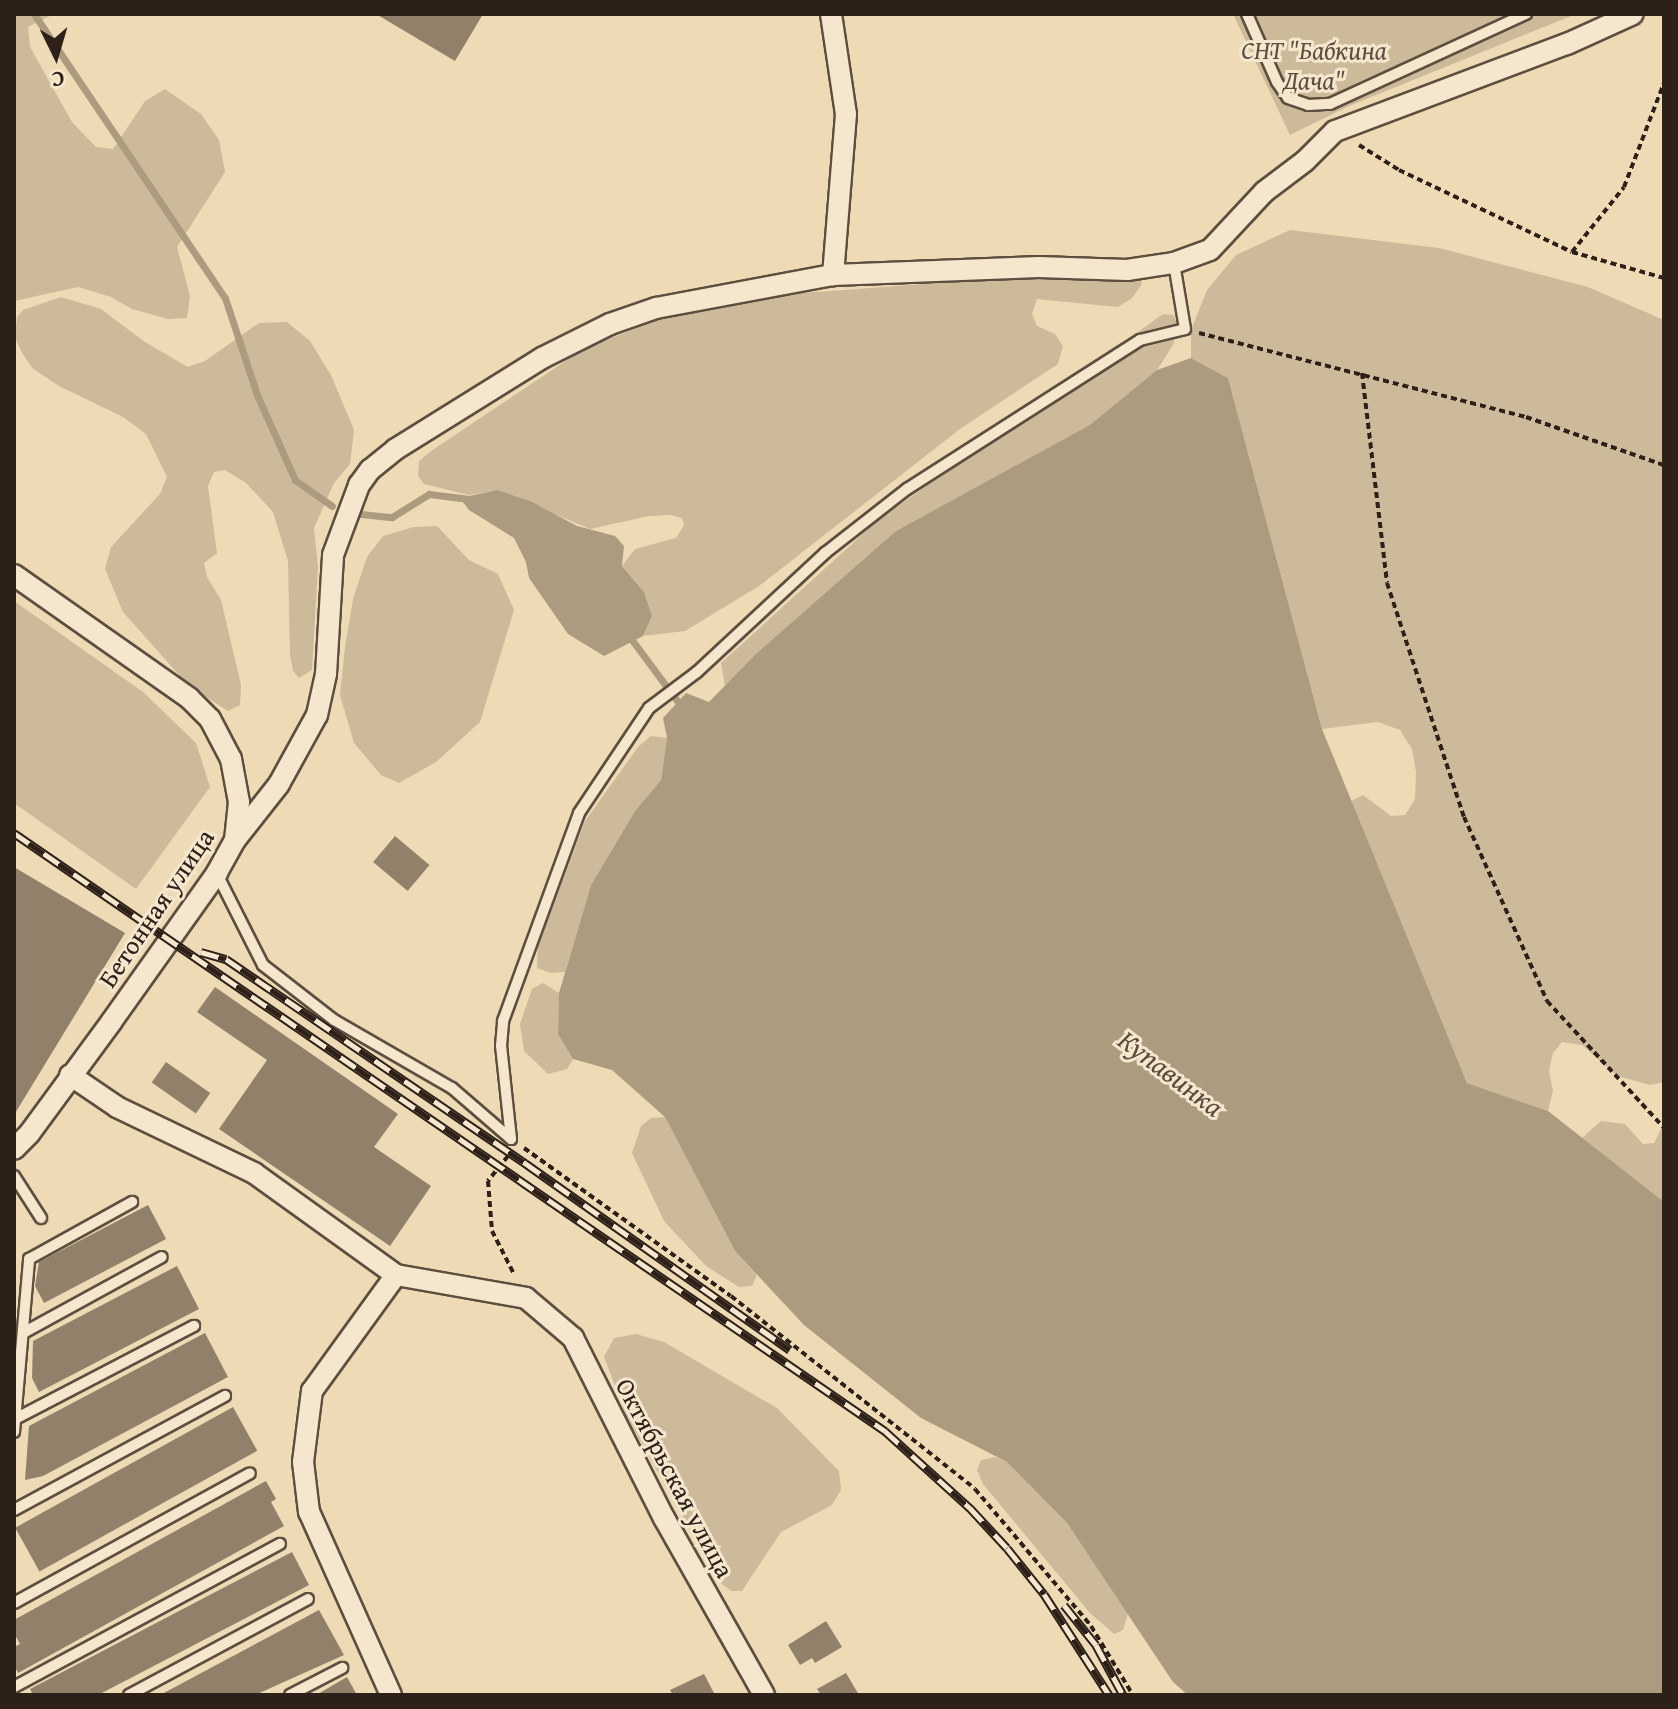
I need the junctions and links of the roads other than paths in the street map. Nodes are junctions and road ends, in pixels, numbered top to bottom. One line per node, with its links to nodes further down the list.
1 (831, 14): 6 (street)
2 (1247, 14): 4 (lane)
3 (1633, 14): 5 (street)
4 (1519, 15)
5 (1174, 263): 6 (street); 9 (lane)
6 (833, 275): 8 (street)
7 (14, 575): 8 (street, Бетонная улица)
8 (235, 840): 9 (street, Бетонная улица)
9 (217, 873): 10 (street, Бетонная улица)
10 (70, 1075): 11 (street, Бетонная улица); 16 (street)
11 (14, 1149)
12 (14, 1176): 14 (lane)
13 (132, 1202): 18 (lane)
14 (41, 1218)
15 (162, 1257): 18 (lane)
16 (396, 1275): 31 (street); 32 (street, Октябрьская улица)
17 (194, 1326): 20 (lane)
18 (23, 1333): 20 (lane)
19 (225, 1396): 23 (lane)
20 (15, 1419): 21 (lane)
21 (14, 1432)
22 (250, 1473): 26 (lane)
23 (14, 1510)
24 (280, 1544): 28 (lane)
25 (308, 1599): 29 (lane)
26 (14, 1603)
27 (342, 1668): 30 (lane)
28 (14, 1687)
29 (129, 1695)
30 (290, 1695)
31 (391, 1695)
32 (764, 1695)

